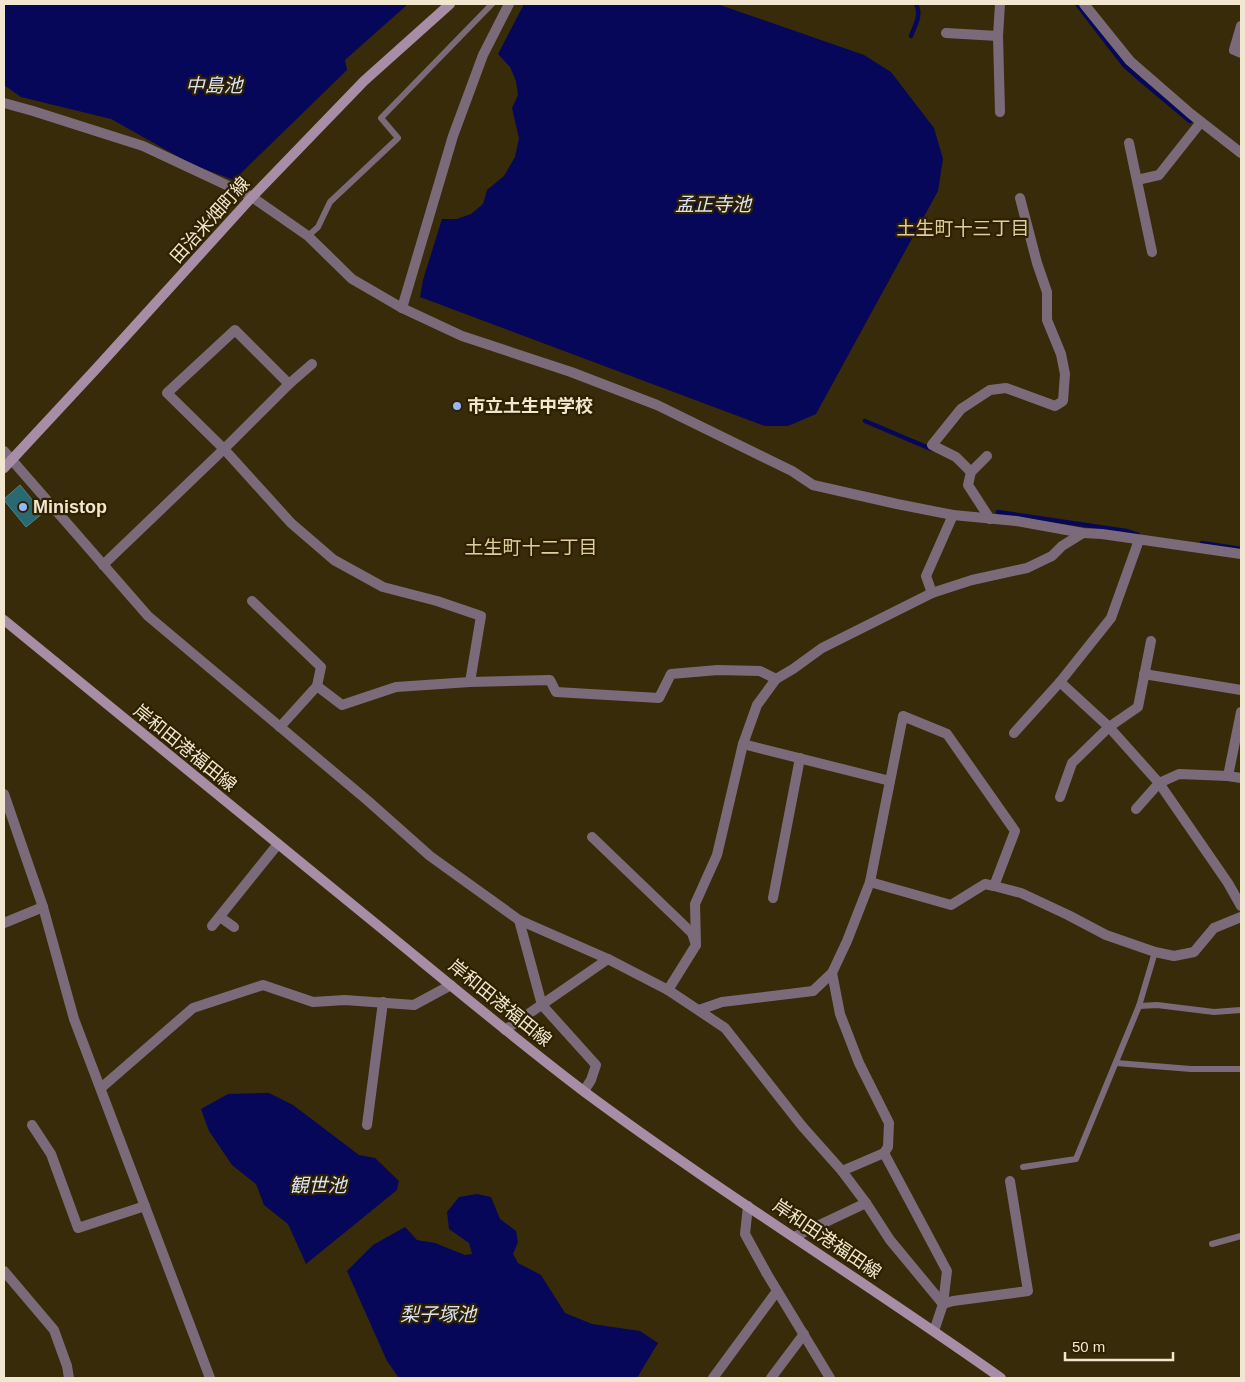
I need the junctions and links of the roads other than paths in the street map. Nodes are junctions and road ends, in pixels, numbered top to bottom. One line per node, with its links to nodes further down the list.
1 (450, 4): 16 (street, 田治米畑町線)
2 (492, 4): 18 (lane)
3 (509, 4): 20 (street)
4 (1000, 4): 8 (street)
5 (1084, 4): 12 (street)
6 (1241, 26): 9 (street)
7 (946, 33): 8 (street)
8 (998, 36): 11 (street)
9 (1241, 52)
10 (4, 103): 16 (street)
11 (1000, 112)
12 (1201, 122): 14 (street); 15 (street)
13 (1129, 143): 15 (street)
14 (1241, 153)
15 (1137, 180): 19 (street)
16 (252, 196): 18 (street); 26 (street, 田治米畑町線)
17 (1020, 198): 27 (street)
18 (308, 236): 20 (street)
19 (1152, 252)
20 (402, 308): 28 (street)
21 (312, 364): 22 (street)
22 (289, 384): 23 (street); 23 (street)
23 (224, 449): 33 (street); 40 (street)
24 (4, 451): 26 (street)
25 (987, 456): 27 (street)
26 (7, 464): 33 (street)
27 (971, 472): 29 (street)
28 (953, 515): 29 (street); 34 (street)
29 (990, 519): 30 (street)
30 (1083, 533): 31 (street); 34 (street)
31 (1139, 540): 32 (street); 41 (street)
32 (1241, 554)
33 (103, 565): 45 (street)
34 (932, 593): 39 (street)
35 (252, 601): 42 (street)
36 (4, 620): 58 (street, 岸和田港福田線)
37 (1150, 641): 38 (street)
38 (1144, 674): 43 (street); 46 (street)
39 (776, 678): 40 (street); 48 (street)
40 (470, 682): 42 (street)
41 (1060, 682): 46 (street); 47 (street)
42 (317, 686): 45 (street)
43 (1241, 690)
44 (1241, 712): 50 (street)
45 (280, 727): 66 (street)
46 (1109, 727): 53 (street); 55 (street)
47 (1014, 733)
48 (743, 744): 49 (street); 70 (street)
49 (800, 758): 52 (street); 61 (street)
50 (1228, 776): 51 (street); 53 (street)
51 (1241, 778)
52 (890, 780): 59 (street); 60 (street)
53 (1159, 783): 56 (street); 62 (street)
54 (4, 796): 63 (street)
55 (1060, 797)
56 (1136, 809)
57 (592, 837): 70 (street)
58 (278, 844): 64 (street); 74 (street, 岸和田港福田線)
59 (870, 882): 60 (street); 73 (street)
60 (994, 886): 71 (street)
61 (773, 898)
62 (1241, 906)
63 (43, 907): 67 (street); 84 (street)
64 (220, 917): 68 (street); 69 (street)
65 (1241, 917): 71 (street)
66 (519, 920): 72 (street); 77 (street)
67 (4, 923)
68 (212, 926)
69 (234, 927)
70 (696, 945): 75 (street)
71 (1155, 952): 78 (lane)
72 (608, 959): 75 (street); 77 (street)
73 (832, 973): 79 (street); 88 (street)
74 (451, 985): 76 (street); 81 (street, 岸和田港福田線)
75 (668, 990): 79 (street)
76 (383, 1002): 84 (street); 87 (street)
77 (542, 1005): 81 (street); 85 (street)
78 (1139, 1006): 80 (lane); 82 (lane)
79 (699, 1010): 90 (street)
80 (1241, 1010)
81 (506, 1030): 85 (street, 岸和田港福田線)
82 (1116, 1063): 83 (lane); 89 (lane)
83 (1241, 1070)
84 (101, 1088): 93 (street)
85 (584, 1091): 94 (street, 岸和田港福田線)
86 (32, 1125): 93 (street)
87 (368, 1125)
88 (884, 1153): 90 (street); 100 (street)
89 (1023, 1167)
90 (842, 1171): 92 (street)
91 (1010, 1181): 100 (street)
92 (866, 1203): 95 (street); 100 (street)
93 (145, 1206): 105 (street)
94 (748, 1206): 95 (street, 岸和田港福田線); 99 (street)
95 (794, 1236): 101 (street, 岸和田港福田線)
96 (1241, 1236): 97 (lane)
97 (1212, 1244)
98 (4, 1271): 104 (street)
99 (777, 1291): 102 (street); 106 (street)
100 (942, 1304): 101 (street)
101 (934, 1331): 108 (street, 岸和田港福田線)
102 (804, 1334): 103 (street); 107 (street)
103 (828, 1377)
104 (69, 1378)
105 (210, 1378)
106 (713, 1378)
107 (771, 1378)
108 (1001, 1378)

